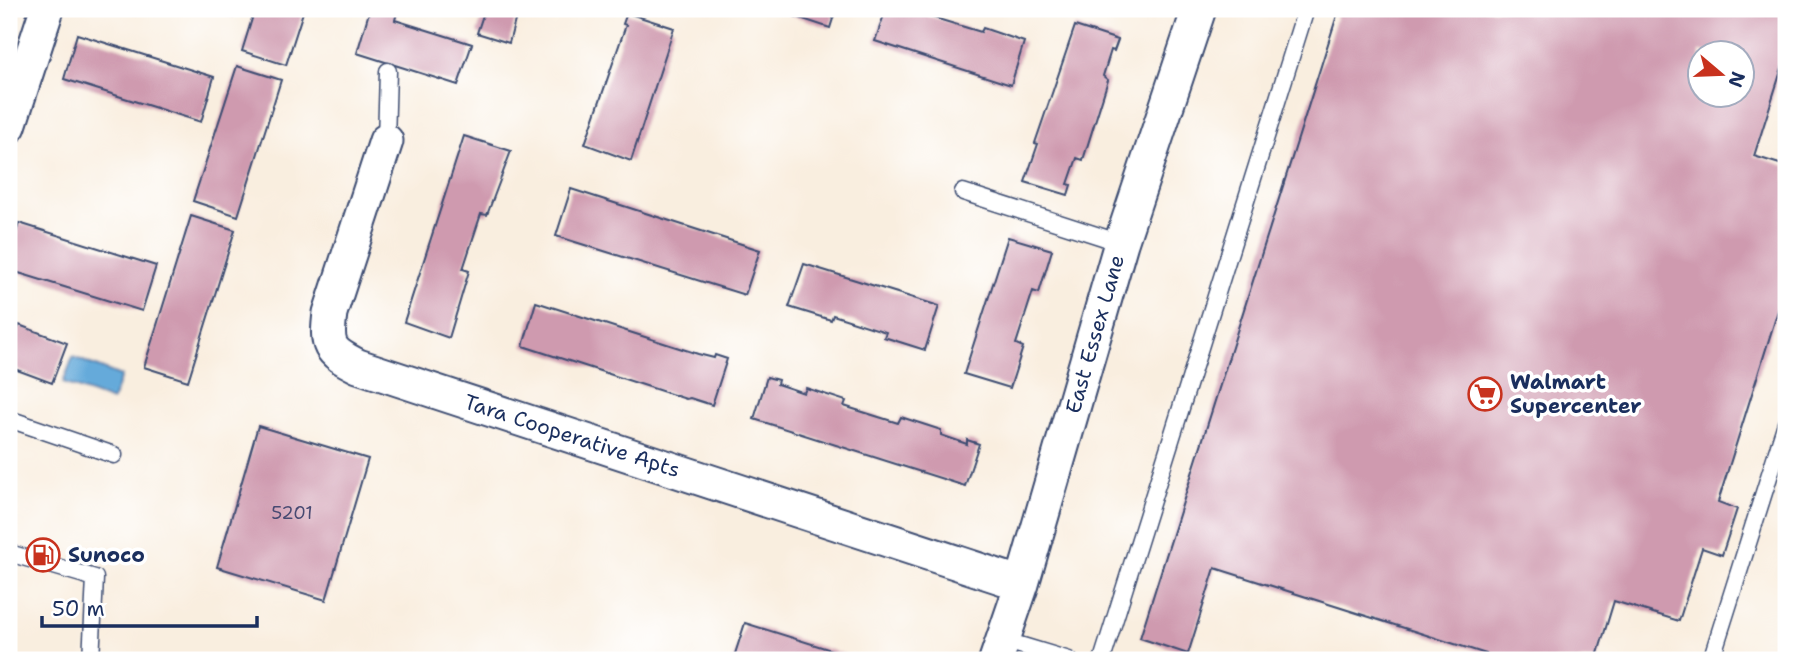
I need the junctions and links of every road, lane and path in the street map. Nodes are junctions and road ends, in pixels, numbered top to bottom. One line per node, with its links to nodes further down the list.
1 (47, 9): 5 (street)
2 (1199, 9): 8 (street, East Essex Lane)
3 (1306, 9): 17 (lane)
4 (388, 71): 6 (lane)
5 (9, 126)
6 (386, 141): 13 (street, Tara Cooperative Apts)
7 (963, 192): 8 (lane)
8 (1121, 243): 13 (street, East Essex Lane)
9 (9, 419): 11 (lane)
10 (1786, 423): 18 (lane)
11 (114, 455)
12 (9, 553): 15 (lane)
13 (1022, 584): 14 (street, East Essex Lane)
14 (1000, 650): 16 (lane)
15 (91, 660)
16 (1069, 660)
17 (1102, 660)
18 (1711, 660)

